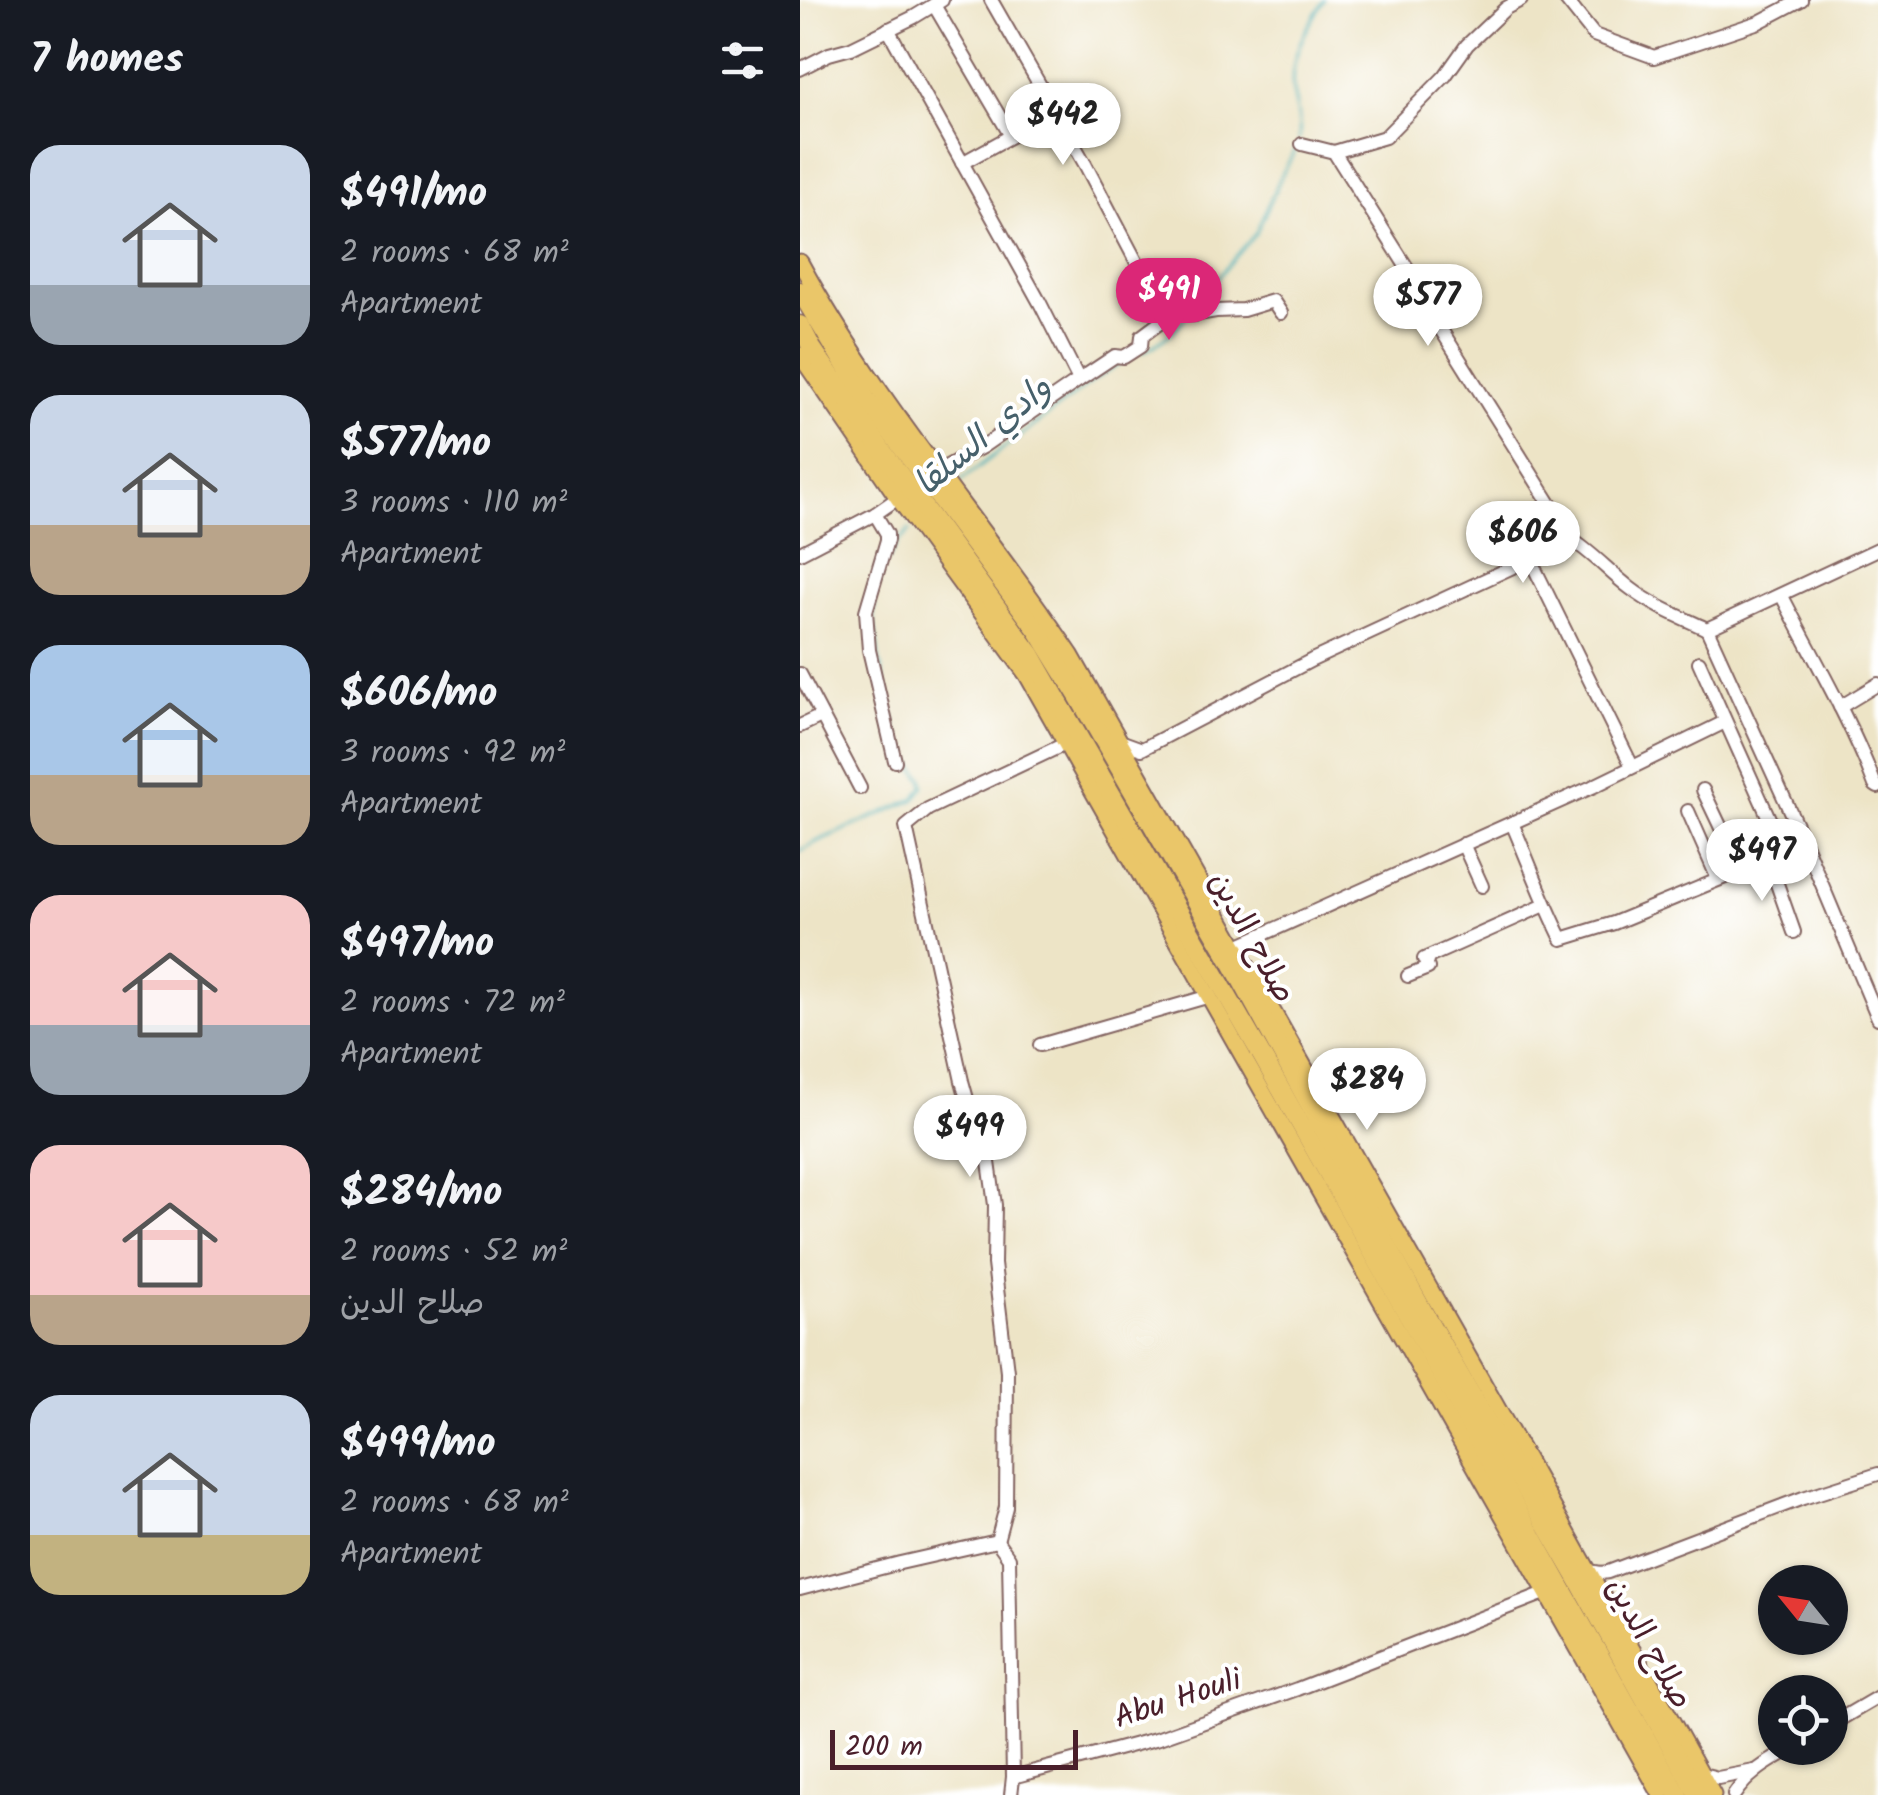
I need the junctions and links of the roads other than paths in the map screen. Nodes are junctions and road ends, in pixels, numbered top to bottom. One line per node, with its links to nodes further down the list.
1 (991, 0): 14 (street)
2 (1522, 0): 9 (street)
3 (1566, 0): 4 (street)
4 (1801, 0)
5 (938, 2): 6 (street); 10 (street)
6 (888, 30): 7 (street); 10 (street)
7 (800, 69)
8 (1302, 144): 9 (street)
9 (1334, 152): 22 (street)
10 (962, 163): 17 (street)
11 (800, 262): 19 (main road)
12 (800, 292): 18 (highway, صلاح الدين)
13 (1281, 313): 14 (street)
14 (1166, 318): 17 (street)
15 (800, 325): 18 (highway, صلاح الدين)
16 (800, 355): 19 (main road)
17 (1078, 380): 19 (street)
18 (858, 402): 19 (highway, صلاح الدين)
19 (914, 488): 20 (street); 21 (highway, صلاح الدين); 21 (main road)
20 (875, 514): 24 (street); 38 (street)
21 (943, 518): 35 (main road); 36 (main road); 60 (highway, صلاح الدين); 61 (highway, صلاح الدين)
22 (1569, 538): 25 (street); 27 (street)
23 (1878, 549): 26 (street)
24 (800, 553)
25 (1530, 559): 37 (street); 39 (street)
26 (1782, 596): 27 (street); 31 (street)
27 (1708, 629): 47 (street)
28 (1700, 662): 33 (street)
29 (800, 674): 32 (street)
30 (1878, 684): 31 (street)
31 (1840, 706): 41 (street)
32 (821, 716): 34 (street); 42 (street)
33 (1725, 722): 39 (street); 48 (street)
34 (800, 726)
35 (1120, 740): 37 (street); 40 (main road)
36 (1067, 743): 57 (main road); 64 (street)
37 (1142, 749): 40 (street)
38 (895, 760)
39 (1632, 766): 45 (street)
40 (1140, 776): 55 (main road)
41 (1878, 787)
42 (860, 788)
43 (1702, 790): 50 (street)
44 (1688, 811): 51 (street)
45 (1512, 823): 46 (street); 53 (street)
46 (1464, 844): 52 (street); 55 (street)
47 (1805, 844): 48 (street); 58 (street)
48 (1785, 854): 49 (street)
49 (1769, 861): 50 (street); 54 (street)
50 (1741, 870): 51 (street)
51 (1718, 878): 53 (street)
52 (1482, 886)
53 (1545, 905): 56 (street)
54 (1794, 932)
55 (1236, 946): 66 (main road)
56 (1408, 976)
57 (1210, 996): 59 (street); 68 (main road)
58 (1877, 1010)
59 (1040, 1045)
60 (1351, 1215): 61 (highway); 62 (highway, صلاح الدين)
61 (1370, 1215): 62 (highway, صلاح الدين)
62 (1442, 1360): 78 (highway, صلاح الدين); 79 (highway, صلاح الدين)
63 (1878, 1474): 65 (street)
64 (997, 1541): 67 (street); 75 (street)
65 (1614, 1570): 66 (street); 69 (street)
66 (1589, 1571): 69 (main road)
67 (800, 1589)
68 (1546, 1593): 75 (street, Abu Houli); 77 (main road)
69 (1602, 1596): 74 (main road)
70 (1878, 1697): 71 (street)
71 (1848, 1714)
72 (1764, 1765): 73 (street)
73 (1756, 1770): 74 (street); 81 (street)
74 (1702, 1774): 80 (main road)
75 (1013, 1777): 76 (street)
76 (1011, 1795)
77 (1662, 1795)
78 (1678, 1795)
79 (1698, 1795)
80 (1714, 1795)
81 (1734, 1795)

